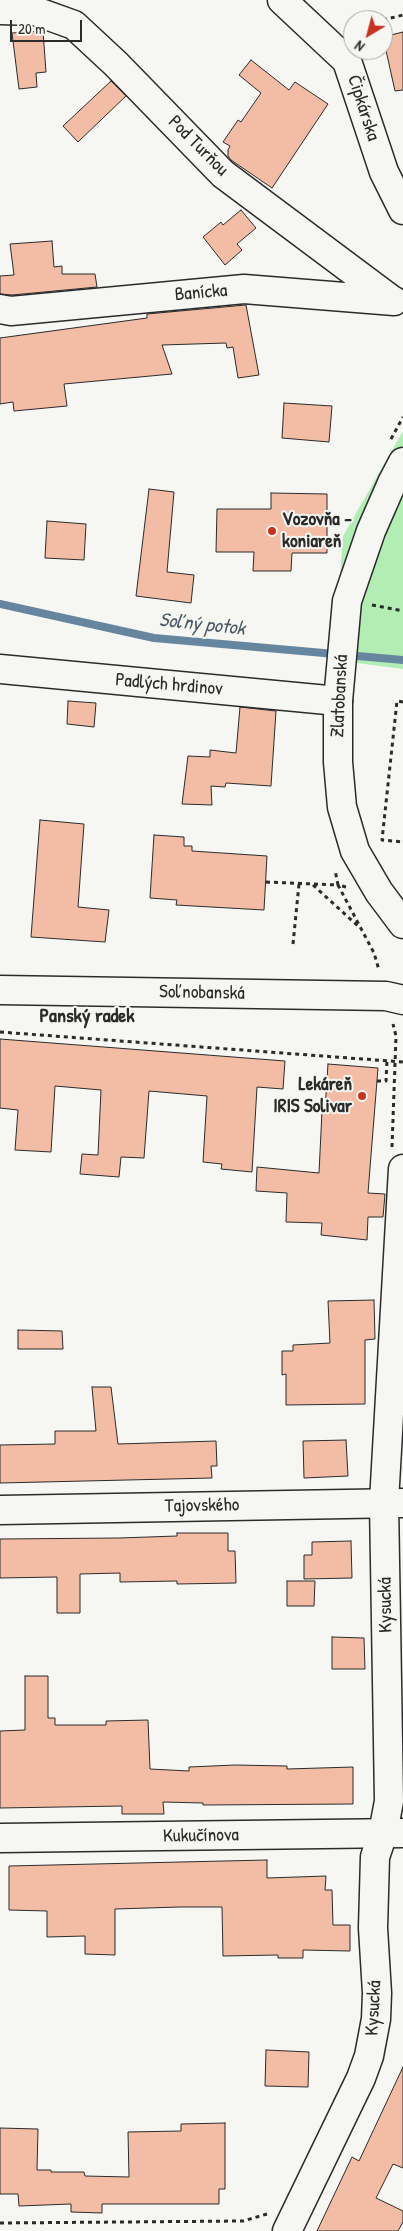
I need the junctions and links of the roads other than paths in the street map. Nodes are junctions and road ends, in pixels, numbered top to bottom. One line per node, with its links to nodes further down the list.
1 (282, 0): 3 (street, Čipkárska)
2 (0, 10): 4 (street, Pod Turňou)
3 (403, 210)
4 (398, 301): 5 (street, Banícka)
5 (0, 309)
6 (403, 462): 8 (street, Zlatobanská)
7 (0, 669): 8 (street, Padlých hrdinov)
8 (338, 688): 9 (street, Zlatobanská)
9 (403, 924)
10 (0, 990): 11 (street, Soľnobanská)
11 (395, 998)
12 (403, 1169): 13 (street, Kysucká)
13 (393, 1502): 14 (street, Tajovského); 15 (street, Kysucká)
14 (0, 1510)
15 (393, 1833): 16 (street, Kukučínova); 17 (street, Kysucká)
16 (0, 1838)
17 (287, 2231)

